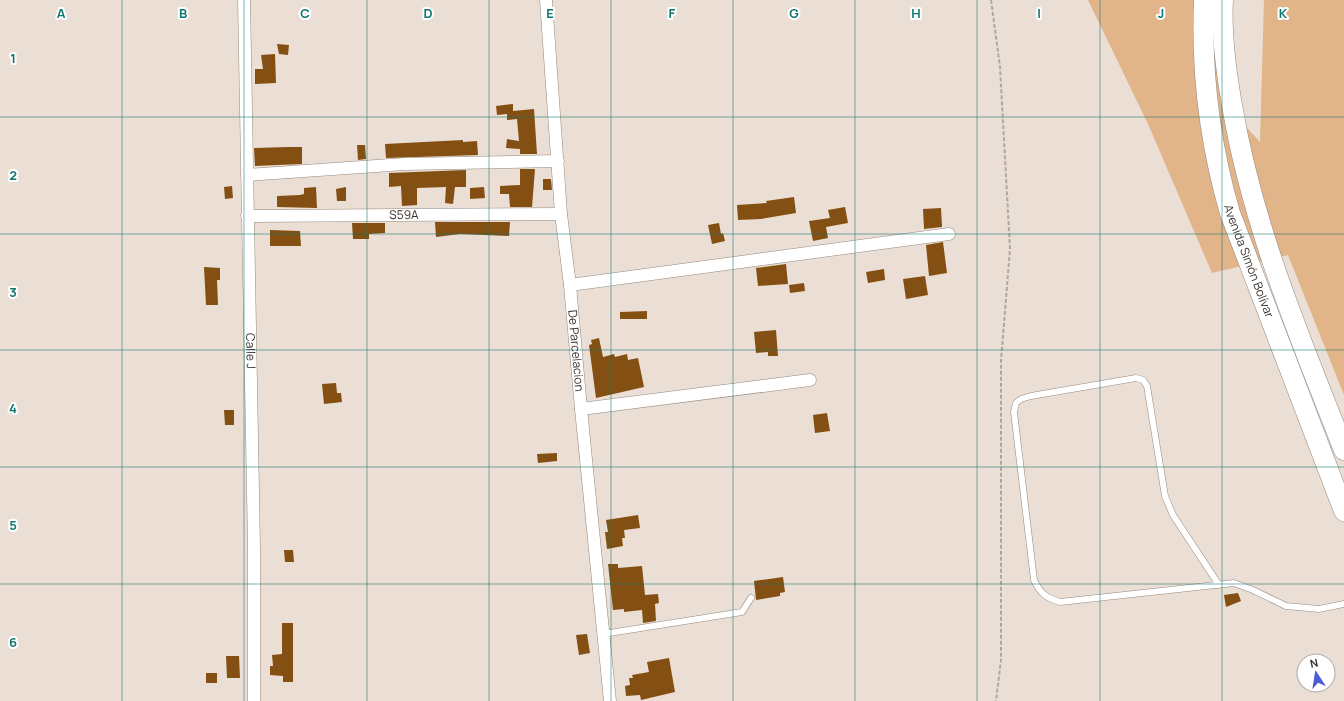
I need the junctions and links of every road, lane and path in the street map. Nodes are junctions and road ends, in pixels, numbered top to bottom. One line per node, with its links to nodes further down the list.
1 (244, 0): 7 (street, Calle J)
2 (546, 0): 6 (street, De Parcelacion)
3 (991, 0): 22 (path)
4 (1204, 0): 15 (highway, Avenida Simón Bolívar)
5 (1223, 0): 14 (highway, Avenida Simón Bolívar)
6 (558, 161): 7 (street); 8 (street, De Parcelacion)
7 (247, 175): 9 (street, Calle J)
8 (561, 214): 9 (street, S59A); 11 (street, De Parcelacion)
9 (247, 216): 20 (street, Calle J)
10 (949, 234): 11 (street)
11 (570, 285): 13 (street, De Parcelacion)
12 (810, 380): 13 (street)
13 (581, 409): 19 (street, De Parcelacion)
14 (1344, 450)
15 (1344, 511)
16 (1219, 585): 16 (lane); 18 (lane)
17 (751, 598): 19 (lane)
18 (1344, 604)
19 (603, 634): 21 (street, De Parcelacion)
20 (254, 701)
21 (610, 701)
22 (996, 701)

